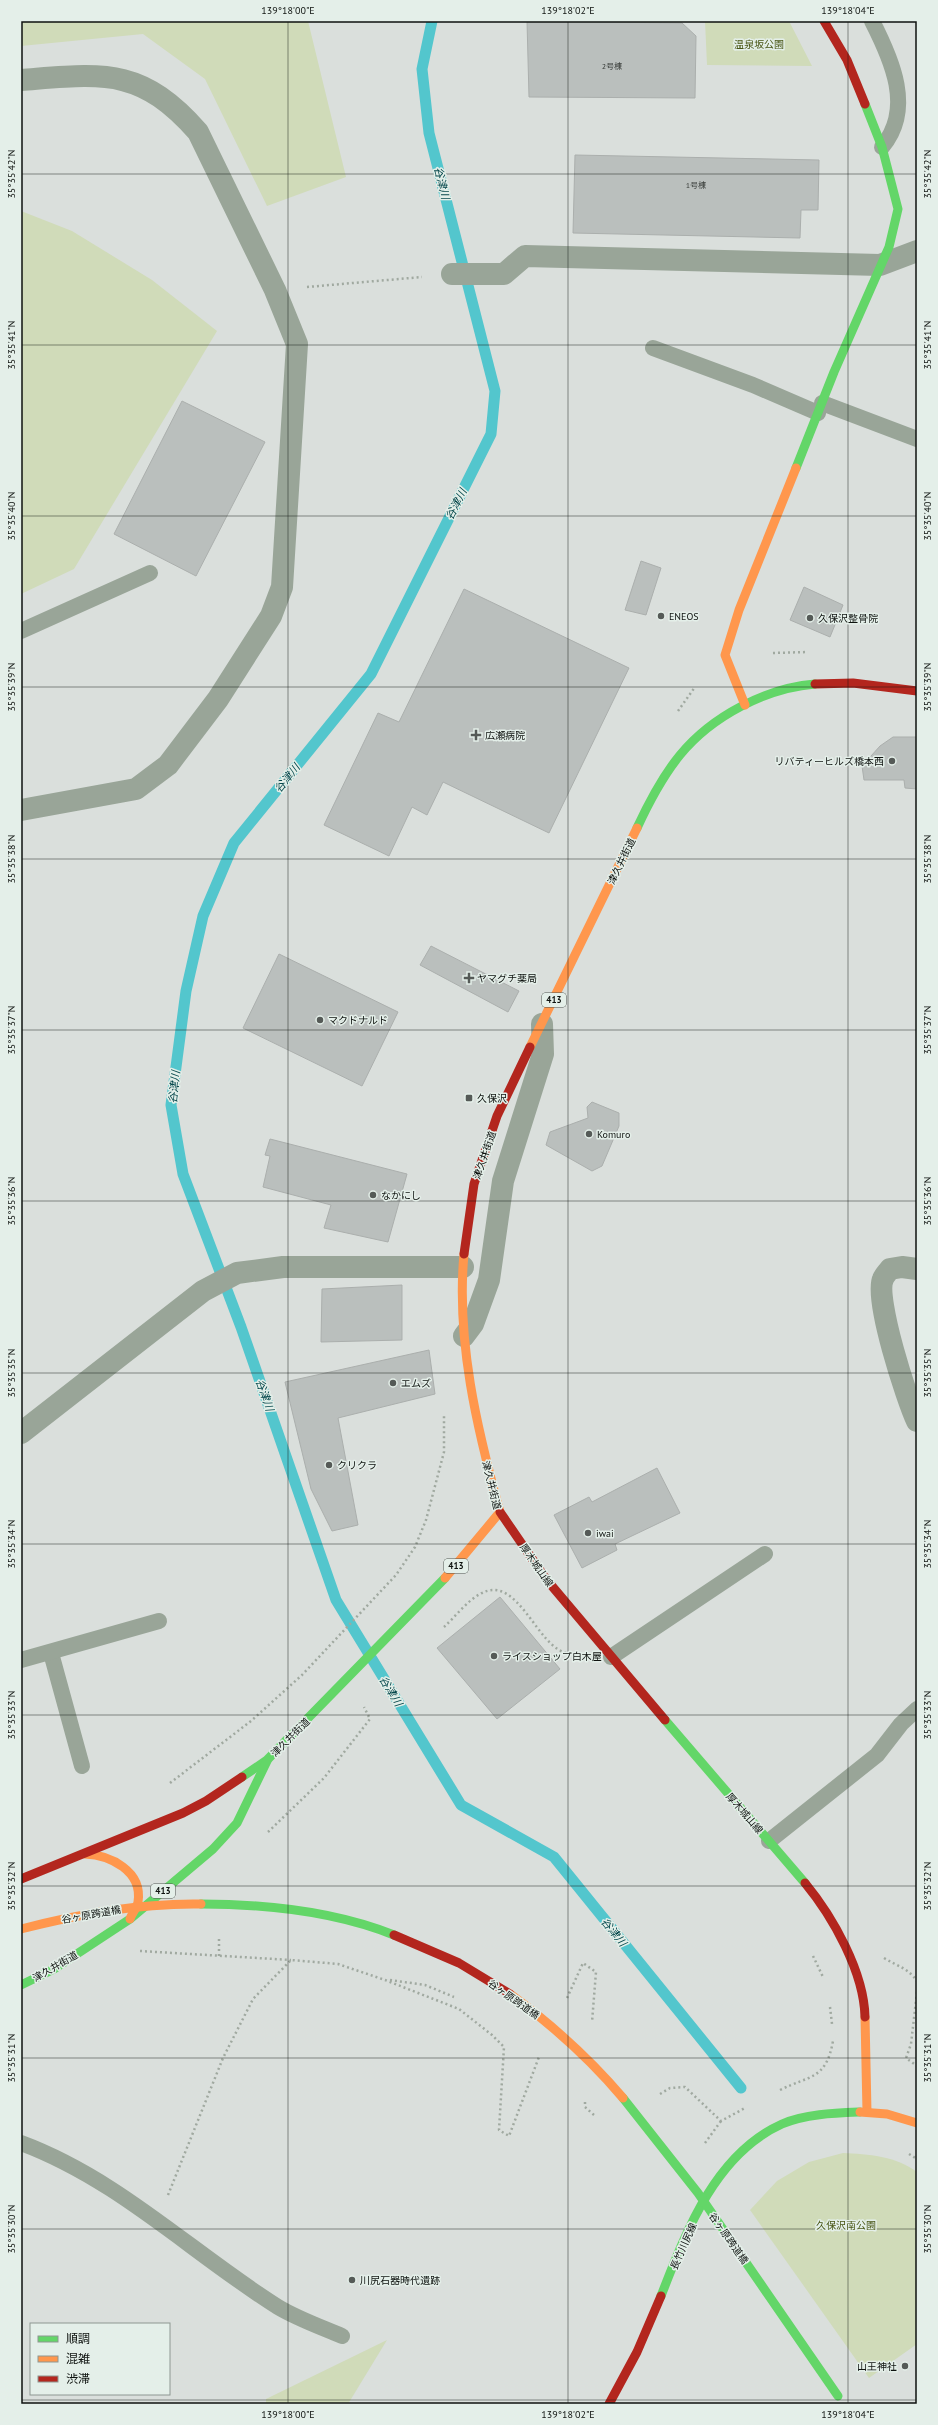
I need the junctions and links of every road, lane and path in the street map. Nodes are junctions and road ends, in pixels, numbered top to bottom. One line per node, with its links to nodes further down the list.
1 (824, 21): 4 (main road)
2 (872, 21): 4 (lane)
3 (21, 80): 8 (street)
4 (882, 146): 6 (main road)
5 (917, 251): 6 (street)
6 (880, 265): 7 (street); 10 (main road)
7 (452, 274): 8 (path)
8 (275, 290): 16 (street)
9 (653, 348): 10 (lane)
10 (820, 408): 11 (lane); 15 (main road)
11 (917, 439)
12 (150, 573): 13 (lane)
13 (21, 631)
14 (917, 691): 15 (main road, 津久井街道 / 413)
15 (745, 704): 17 (main road, 津久井街道 / 413)
16 (21, 810)
17 (542, 1024): 18 (main road, 津久井街道 / 413); 20 (street)
18 (463, 1267): 20 (main road, 津久井街道 / 413); 22 (street)
19 (917, 1269): 21 (street)
20 (464, 1336): 23 (main road, 津久井街道 / 413)
21 (917, 1421)
22 (21, 1433)
23 (500, 1512): 30 (main road, 厚木城山線); 33 (main road, 津久井街道 / 413)
24 (426, 1520): 35 (path)
25 (765, 1554): 30 (lane)
26 (480, 1594): 29 (path)
27 (159, 1621): 28 (lane)
28 (51, 1653): 31 (lane); 34 (lane)
29 (570, 1654)
30 (611, 1657): 36 (main road, 厚木城山線)
31 (21, 1660)
32 (917, 1709): 36 (lane)
33 (267, 1760): 37 (main road, 津久井街道 / 413); 39 (main road, 津久井街道 / 413)
34 (82, 1766)
35 (167, 1785)
36 (769, 1841): 61 (main road, 厚木城山線)
37 (82, 1854): 38 (main road, 津久井街道 / 413); 39 (main road, 413)
38 (21, 1879)
39 (130, 1918): 48 (main road, 津久井街道 / 413)
40 (21, 1929): 71 (main road, 谷ヶ原跨道橋, bridge)
41 (220, 1936): 44 (path)
42 (140, 1951): 44 (path)
43 (812, 1954): 47 (path)
44 (219, 1956): 45 (path)
45 (291, 1960): 46 (path); 68 (path)
46 (385, 1980): 50 (path); 56 (path)
47 (824, 1981)
48 (21, 1985)
49 (917, 1992): 58 (path)
50 (458, 1999)
51 (829, 2002): 54 (path)
52 (564, 2004): 53 (path)
53 (592, 2027)
54 (833, 2028)
55 (834, 2035): 57 (path)
56 (541, 2053)
57 (828, 2063)
58 (917, 2066)
59 (657, 2095): 62 (path)
60 (586, 2099): 63 (path)
61 (867, 2112): 64 (main road); 70 (main road, 長竹川尻線)
62 (716, 2117)
63 (599, 2120)
64 (917, 2123)
65 (21, 2143): 68 (lane)
66 (907, 2153): 67 (path)
67 (917, 2159)
68 (158, 2219): 69 (lane)
69 (342, 2336)
70 (609, 2404)
71 (844, 2404)

